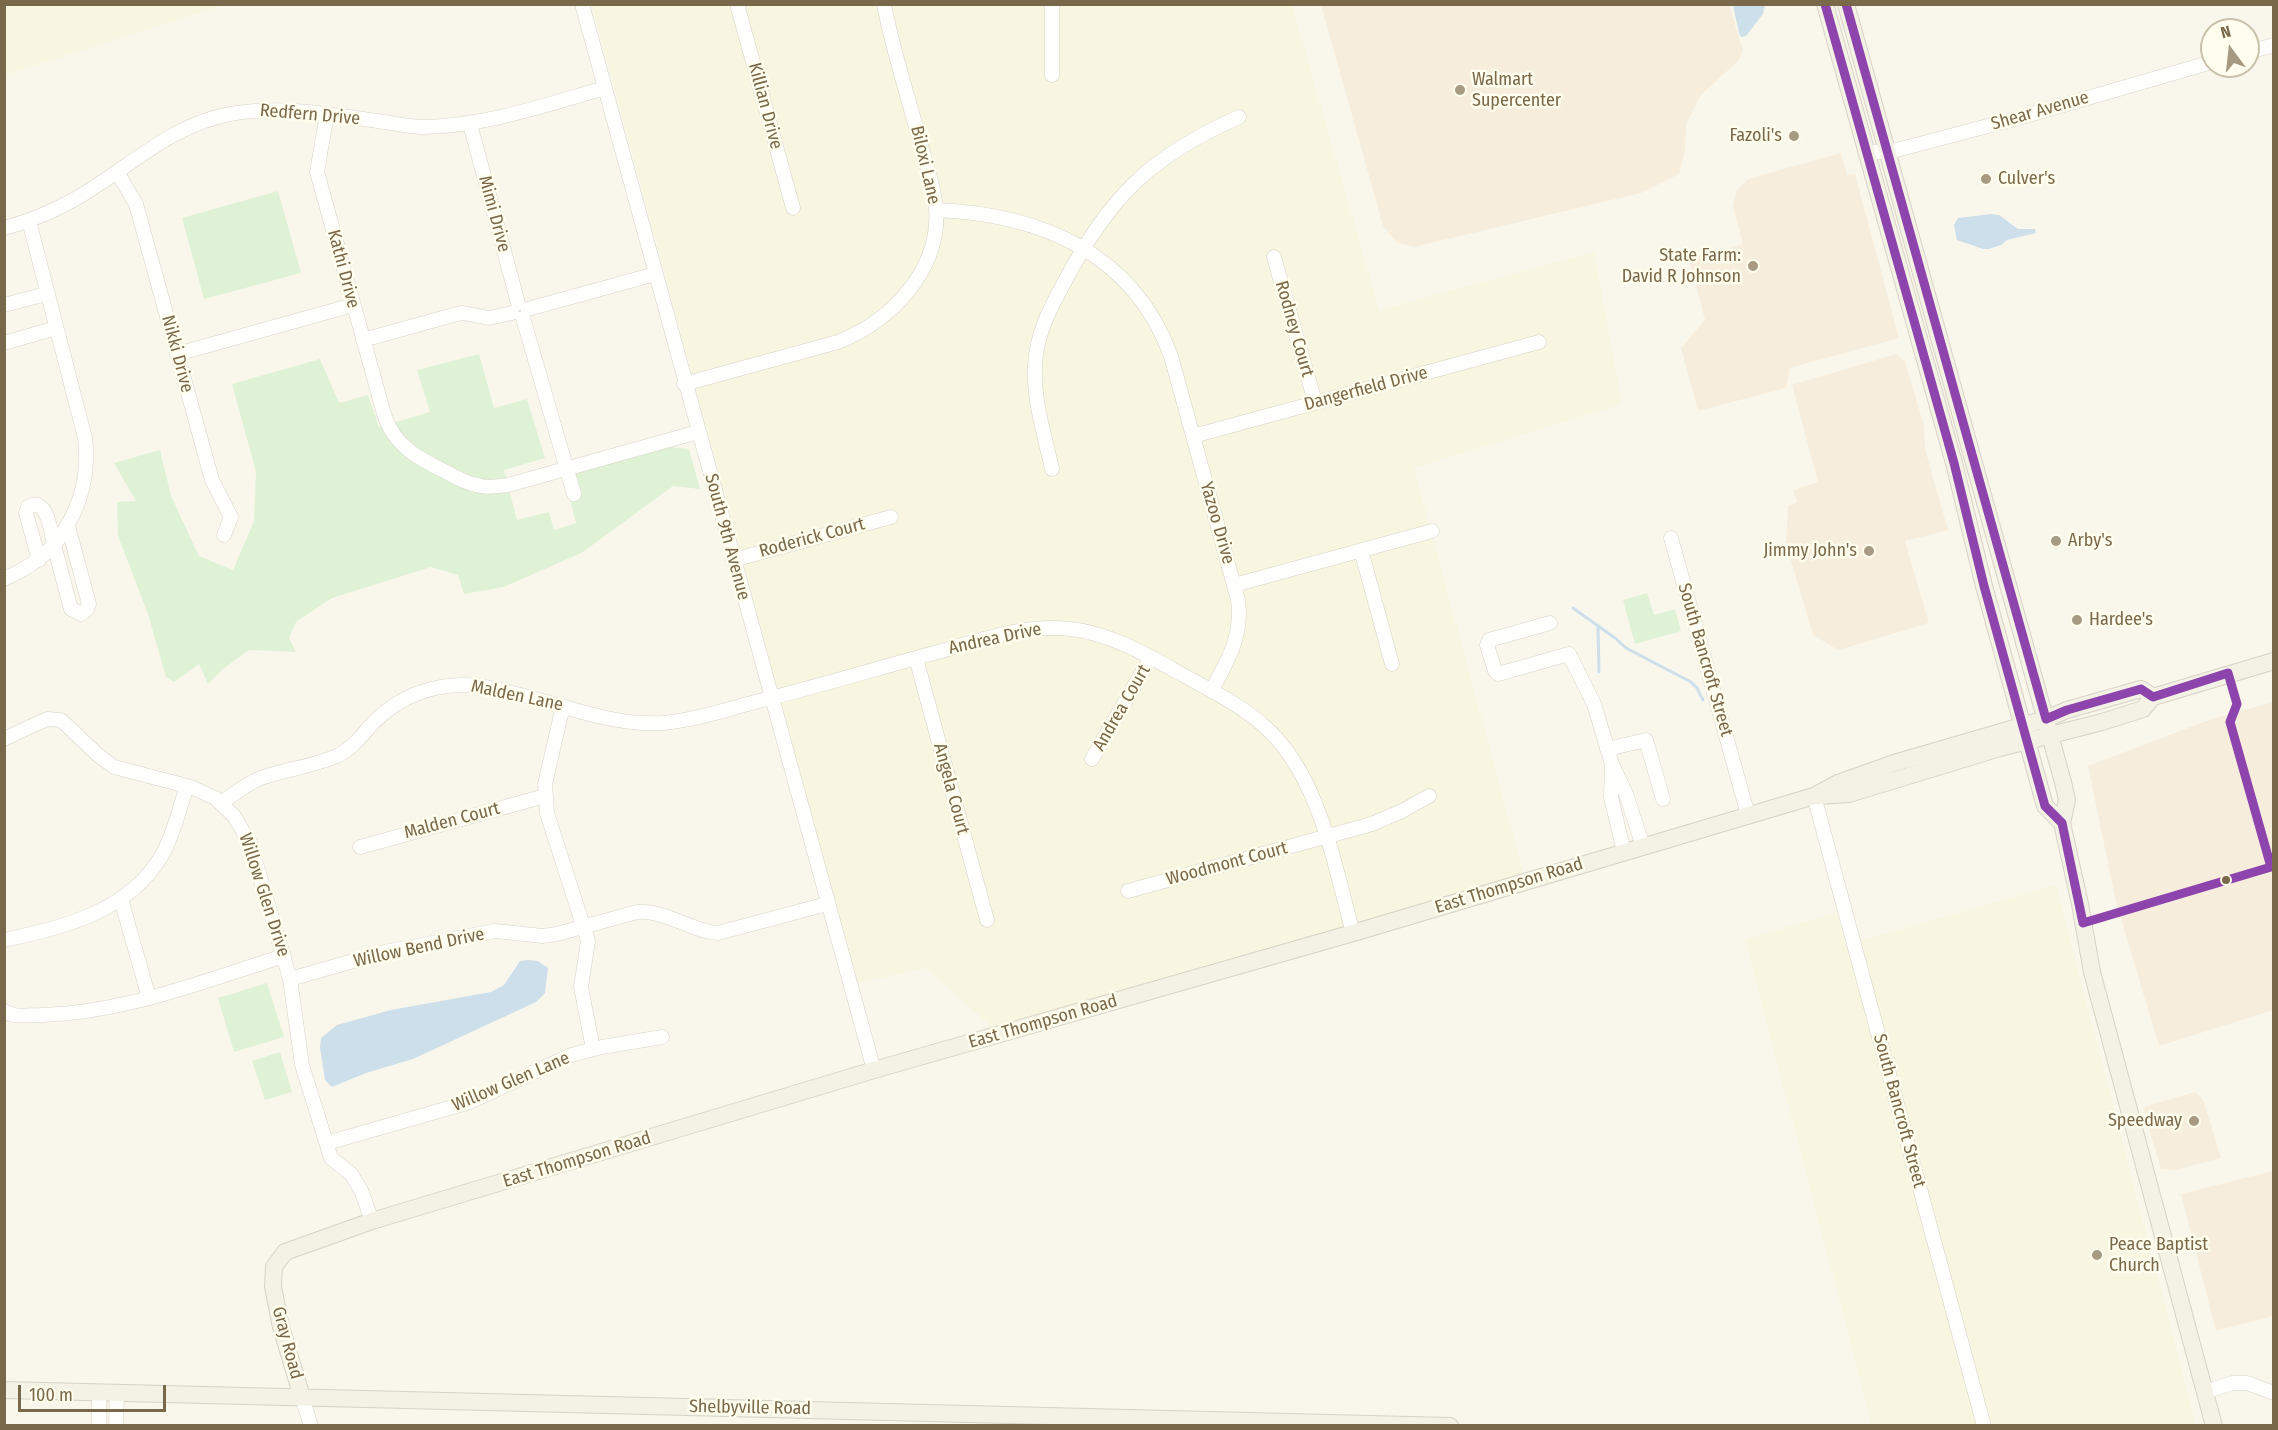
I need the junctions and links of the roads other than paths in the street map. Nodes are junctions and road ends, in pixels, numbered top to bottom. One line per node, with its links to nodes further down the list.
1 (582, 4): 9 (street, South 9th Avenue)
2 (737, 4): 16 (street, Killian Drive)
3 (884, 4): 17 (street, Biloxi Lane)
4 (1052, 4): 8 (street)
5 (1825, 4): 13 (main road)
6 (1846, 4): 14 (main road)
7 (2200, 65): 14 (street, Shear Avenue)
8 (1052, 75)
9 (605, 88): 12 (street, Redfern Drive); 22 (street, South 9th Avenue)
10 (327, 114): 12 (street, Redfern Drive); 15 (street, Redfern Drive); 25 (street, Kathi Drive)
11 (1239, 117): 20 (street)
12 (470, 124): 26 (street, Mimi Drive)
13 (1867, 152): 14 (street, Shear Avenue); 59 (main road)
14 (1888, 152): 58 (main road)
15 (117, 172): 18 (street, Redfern Drive); 31 (street, Nikki Drive)
16 (793, 208)
17 (936, 210): 20 (street, Yazoo Drive); 32 (street, Biloxi Lane)
18 (29, 221): 19 (street, Redfern Drive); 23 (street)
19 (4, 228)
20 (1082, 248): 35 (street, Yazoo Drive); 37 (street)
21 (1274, 257): 33 (street, Rodney Court)
22 (655, 274): 26 (street); 32 (street, South 9th Avenue)
23 (46, 294): 24 (street); 27 (street)
24 (4, 305)
25 (353, 305): 28 (street, Kathi Drive); 31 (street)
26 (520, 311): 28 (street); 36 (street, Mimi Drive)
27 (56, 328): 30 (street); 40 (street)
28 (363, 340): 36 (street, Kathi Drive)
29 (1539, 342): 33 (street, Dangerfield Drive)
30 (4, 343)
31 (177, 354): 42 (street, Nikki Drive)
32 (684, 384): 34 (street, South 9th Avenue)
33 (1315, 402): 35 (street, Dangerfield Drive)
34 (698, 432): 36 (street); 47 (street, South 9th Avenue)
35 (1193, 436): 49 (street, Yazoo Drive)
36 (565, 469): 38 (street, Mimi Drive)
37 (1052, 469)
38 (574, 494)
39 (891, 517): 47 (street, Roderick Court)
40 (68, 526): 44 (street); 44 (street)
41 (1432, 531): 45 (street)
42 (224, 535)
43 (1671, 538): 70 (street, South Bancroft Street)
44 (54, 545): 46 (street); 46 (street)
45 (1361, 550): 49 (street); 54 (street)
46 (39, 560): 48 (street)
47 (733, 560): 56 (street, South 9th Avenue)
48 (4, 579)
49 (1234, 585): 55 (street, Yazoo Drive)
50 (1550, 623): 61 (street)
51 (1151, 657): 52 (street, Andrea Drive); 55 (street, Andrea Drive); 62 (street, Andrea Court)
52 (916, 658): 56 (street, Andrea Drive); 79 (street, Angela Court)
53 (2274, 661): 58 (main road, East Thompson Road)
54 (1392, 664)
55 (1211, 691): 72 (street)
56 (771, 698): 57 (street, Malden Lane); 78 (street, South 9th Avenue)
57 (563, 706): 65 (street); 69 (street, Malden Lane)
58 (2048, 727): 59 (main road, East Thompson Road); 71 (main road)
59 (2025, 733): 67 (main road, East Thompson Road); 71 (main road)
60 (4, 739): 64 (street, Willow Glen Drive)
61 (1607, 749): 63 (street); 68 (street)
62 (1092, 759)
63 (1612, 764): 73 (street); 75 (street)
64 (187, 786): 69 (street, Willow Glen Drive); 77 (street)
65 (545, 796): 74 (street, Malden Court); 80 (street)
66 (1429, 796): 72 (street, Woodmont Court)
67 (1814, 796): 70 (main road, East Thompson Road); 104 (street, South Bancroft Street)
68 (1663, 799)
69 (221, 803): 83 (street, Willow Glen Drive)
70 (1748, 816): 73 (main road, East Thompson Road)
71 (2062, 823): 95 (main road)
72 (1326, 837): 76 (street, Woodmont Court); 81 (street)
73 (1644, 846): 75 (main road, East Thompson Road)
74 (360, 847)
75 (1624, 852): 81 (main road, East Thompson Road)
76 (1128, 891)
77 (120, 899): 82 (street); 85 (street)
78 (827, 904): 80 (street, Willow Bend Drive); 89 (street, South 9th Avenue)
79 (987, 920)
80 (584, 928): 84 (street, Willow Bend Drive); 88 (street)
81 (1353, 933): 89 (main road, East Thompson Road)
82 (4, 940)
83 (284, 956): 84 (street, Willow Glen Drive); 85 (street)
84 (290, 979): 90 (street, Willow Glen Drive)
85 (149, 998): 86 (street)
86 (5, 1012)
87 (662, 1037): 88 (street, Willow Glen Lane)
88 (592, 1049): 90 (street, Willow Glen Lane)
89 (874, 1070): 91 (main road, East Thompson Road)
90 (327, 1143): 91 (street, Willow Glen Drive)
91 (372, 1221): 92 (main road, East Thompson Road)
92 (277, 1261): 98 (main road, Gray Road)
93 (4, 1390): 94 (main road)
94 (99, 1392): 96 (main road); 100 (street)
95 (2205, 1392): 97 (street); 105 (main road)
96 (117, 1393): 98 (main road); 101 (street)
97 (2274, 1393)
98 (302, 1397): 99 (main road, Shelbyville Road); 102 (street, Gray Road)
99 (956, 1419): 103 (main road, Shelbyville Road)
100 (99, 1425)
101 (116, 1425)
102 (311, 1425)
103 (1450, 1425)
104 (1984, 1425)
105 (2214, 1425)

